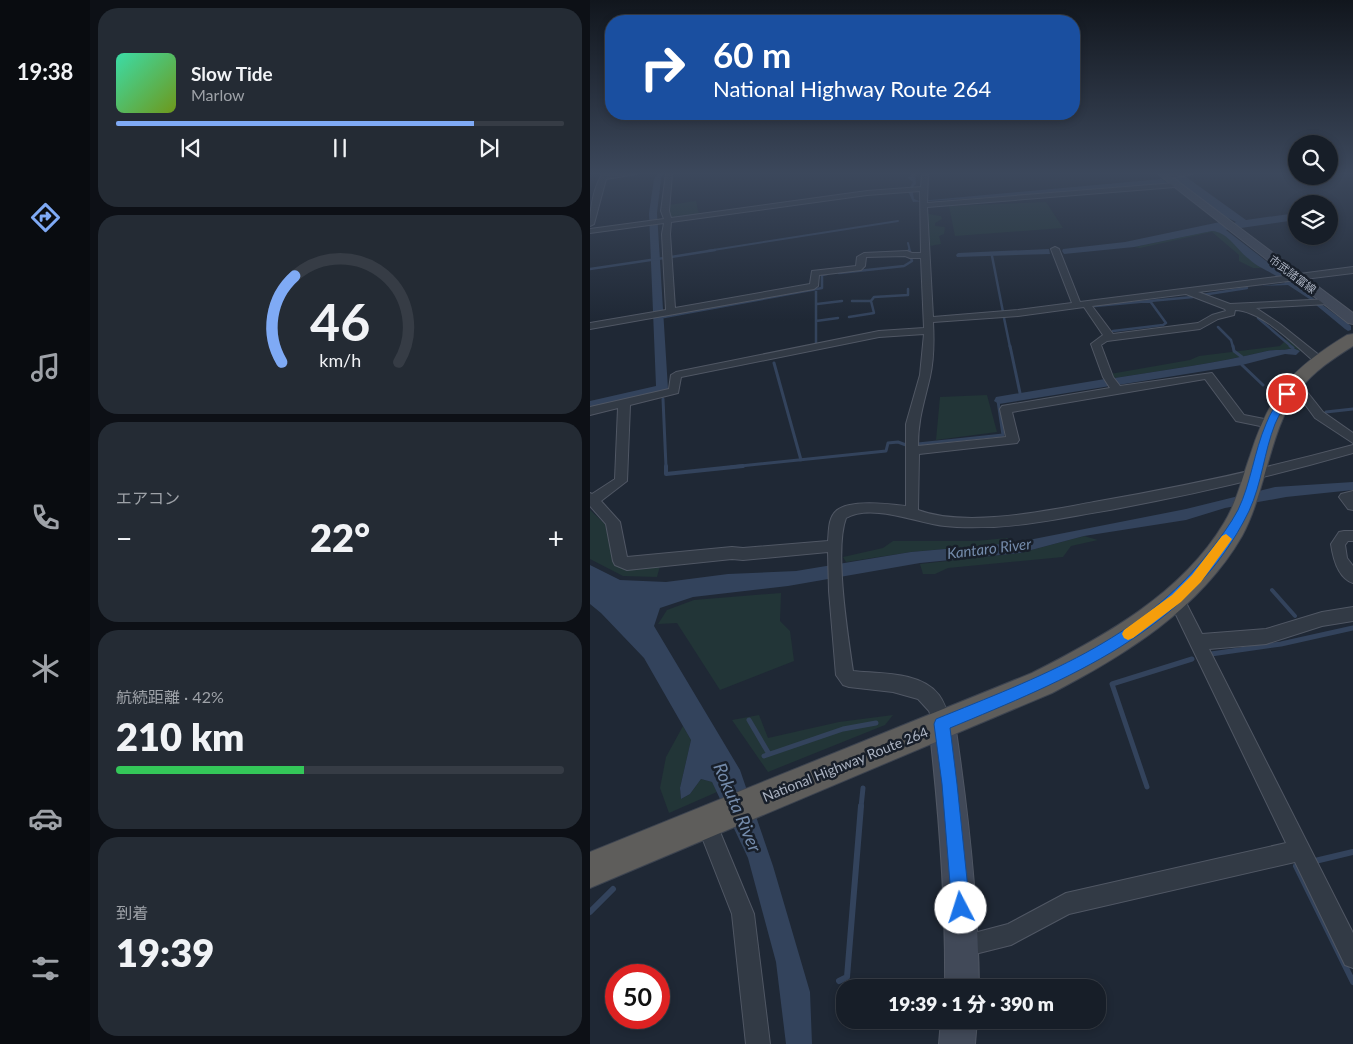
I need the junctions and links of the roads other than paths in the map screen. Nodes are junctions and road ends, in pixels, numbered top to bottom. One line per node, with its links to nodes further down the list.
1 (651, 223): 5 (street)
2 (664, 223): 15 (street)
3 (924, 223): 7 (street)
4 (1221, 223): 9 (main road, 市武諸富線)
5 (590, 231)
6 (1055, 249): 12 (street)
7 (926, 255): 15 (street); 17 (street)
8 (1353, 270): 9 (street)
9 (1290, 279): 10 (street); 11 (main road, 市武諸富線)
10 (1189, 292): 12 (street); 13 (street)
11 (1320, 301): 14 (street); 16 (main road, 市武諸富線)
12 (1082, 305): 17 (street); 19 (street)
13 (1229, 307): 14 (street); 19 (street)
14 (1245, 307): 21 (street)
15 (668, 312): 18 (street)
16 (1353, 320)
17 (928, 325): 24 (street); 29 (street)
18 (590, 326)
19 (1109, 336): 23 (street)
20 (1353, 339): 21 (highway, National Highway Route 264)
21 (1320, 361): 22 (highway, National Highway Route 264)
22 (1293, 385): 26 (highway, National Highway Route 264); 27 (street)
23 (1117, 390): 26 (street); 29 (street)
24 (624, 403): 25 (street); 32 (street)
25 (590, 411)
26 (1270, 424): 30 (highway, National Highway Route 264)
27 (1353, 439)
28 (1353, 449): 30 (street)
29 (912, 451): 34 (street)
30 (1251, 490): 34 (street); 38 (highway, National Highway Route 264)
31 (1353, 496): 33 (street)
32 (592, 499): 36 (street)
33 (1353, 505)
34 (908, 511): 36 (street)
35 (1353, 536): 37 (street)
36 (835, 553): 41 (street)
37 (1353, 576)
38 (1176, 598): 40 (street); 41 (highway, National Highway Route 264)
39 (1353, 614): 40 (street)
40 (1198, 642): 43 (street)
41 (942, 724): 42 (highway, National Highway Route 264); 45 (main road)
42 (709, 821): 44 (highway, National Highway Route 264); 49 (street)
43 (1300, 850): 45 (street); 46 (street)
44 (590, 870)
45 (963, 946): 47 (main road)
46 (1353, 957)
47 (962, 979)
48 (958, 1029): 50 (main road)
49 (758, 1044)
50 (957, 1044)

